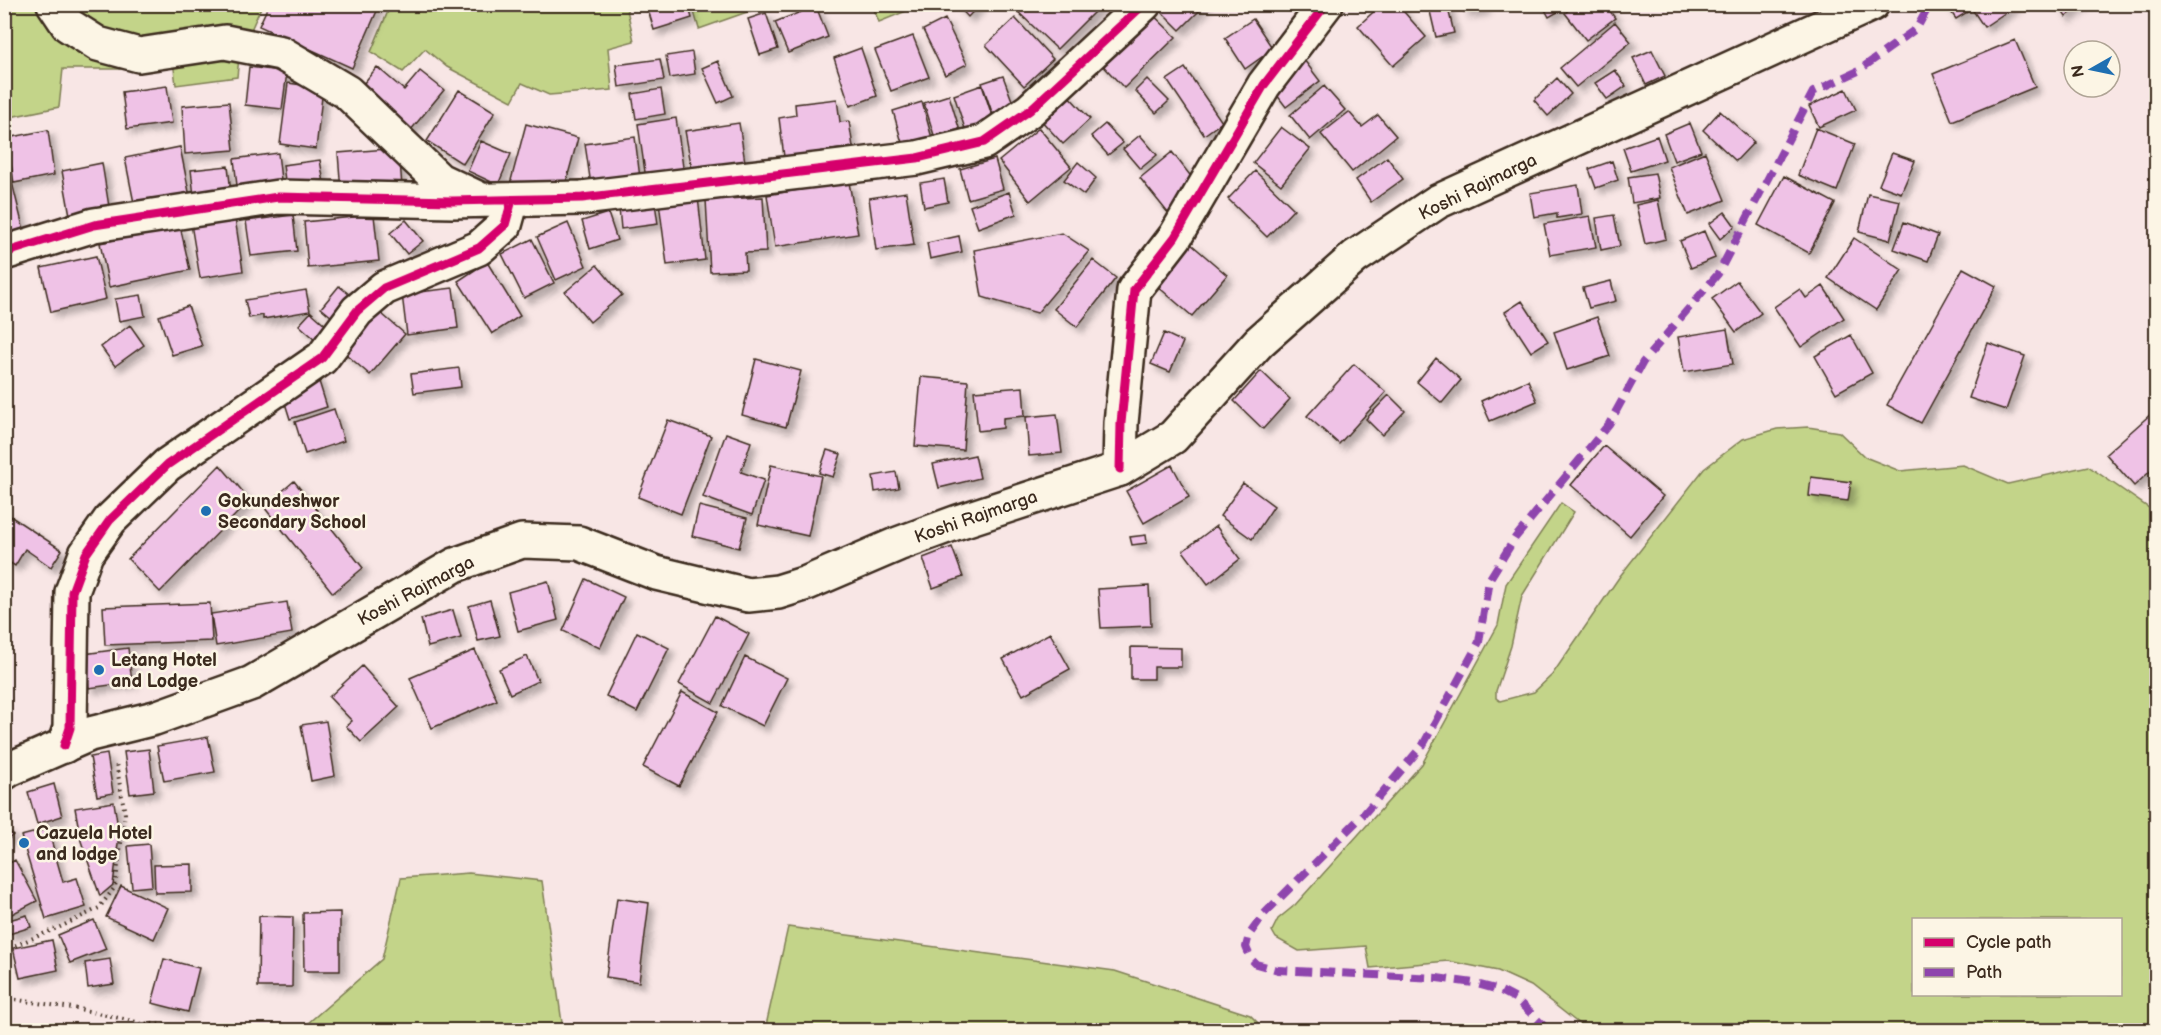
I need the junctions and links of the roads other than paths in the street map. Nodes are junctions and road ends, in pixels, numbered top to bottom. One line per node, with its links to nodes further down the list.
1 (54, 4): 5 (street)
2 (1144, 4): 5 (street)
3 (1326, 4): 7 (street)
4 (1872, 4): 7 (street, Koshi Rajmarga)
5 (498, 200): 6 (street); 8 (street)
6 (4, 253)
7 (1120, 469): 8 (street, Koshi Rajmarga)
8 (64, 746): 9 (street, Koshi Rajmarga)
9 (4, 773)

